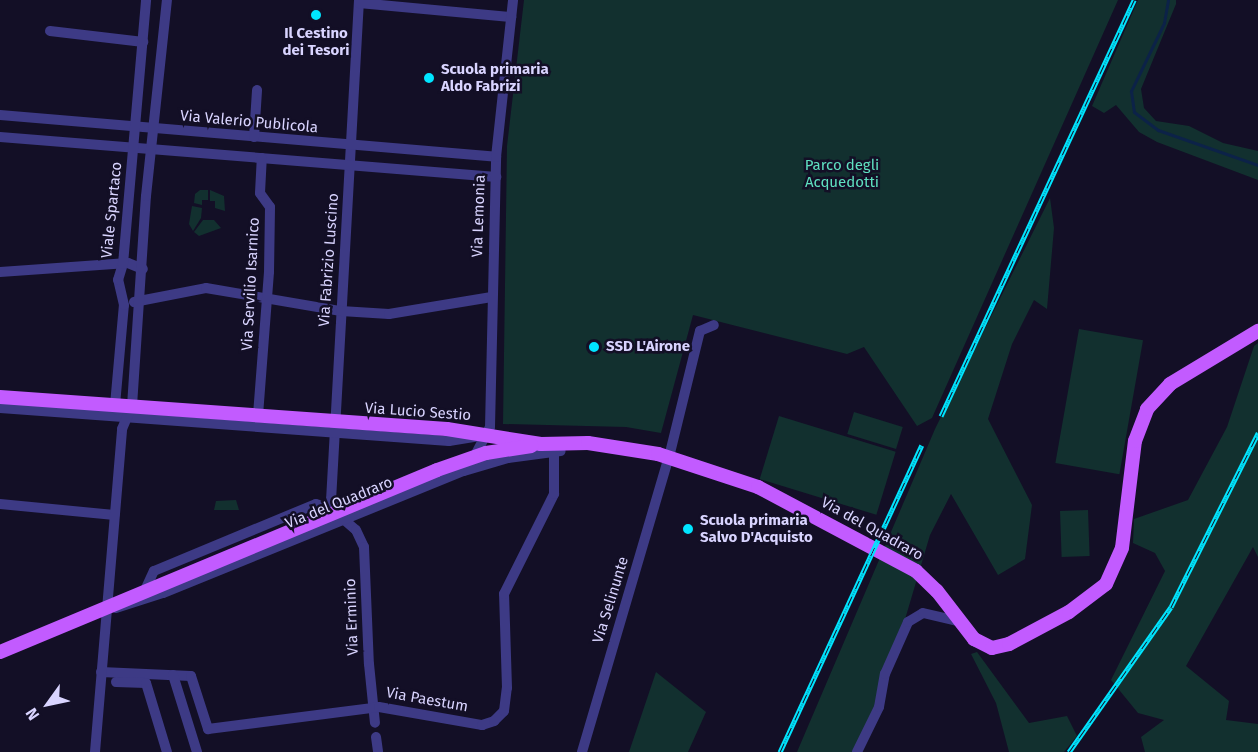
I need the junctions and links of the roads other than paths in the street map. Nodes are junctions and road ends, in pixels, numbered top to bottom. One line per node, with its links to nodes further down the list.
1 (146, 0): 8 (street, Viale Spartaco)
2 (167, 0): 12 (street)
3 (513, 0): 6 (street, Via Lemonia)
4 (359, 2): 5 (street); 15 (street, Via Fabrizio Luscino)
5 (431, 4): 6 (street)
6 (511, 17): 18 (street, Via Lemonia)
7 (50, 31): 8 (street)
8 (143, 42): 11 (street, Viale Spartaco)
9 (257, 90): 14 (street)
10 (0, 115): 11 (street, Via Valerio Publicola)
11 (136, 128): 12 (street, Via Valerio Publicola); 16 (street, Viale Spartaco)
12 (155, 129): 14 (street, Via Valerio Publicola); 17 (street)
13 (0, 137): 16 (street)
14 (254, 137): 15 (street, Via Valerio Publicola)
15 (352, 146): 18 (street, Via Valerio Publicola); 20 (street, Via Fabrizio Luscino)
16 (134, 147): 17 (street); 22 (street, Viale Spartaco)
17 (152, 149): 19 (street); 23 (street)
18 (496, 157): 21 (street, Via Lemonia)
19 (262, 158): 20 (street); 26 (street, Via Servilio Isarnico)
20 (350, 166): 21 (street); 29 (street, Via Fabrizio Luscino)
21 (496, 177): 25 (street, Via Lemonia)
22 (123, 264): 23 (street); 24 (street); 28 (street, Viale Spartaco)
23 (143, 269): 27 (street)
24 (0, 272)
25 (492, 297): 29 (street); 39 (street, Via Lemonia)
26 (268, 298): 27 (street); 29 (street); 36 (street, Via Servilio Isarnico)
27 (141, 300): 28 (street); 35 (street)
28 (124, 304): 33 (street, Viale Spartaco)
29 (341, 311): 38 (street, Via Fabrizio Luscino)
30 (714, 325): 41 (street, Via Selinunte)
31 (1258, 331): 52 (main road, Via del Quadraro)
32 (0, 397): 33 (main road, Via Lucio Sestio)
33 (114, 405): 35 (main road, Via Lucio Sestio); 37 (street)
34 (0, 408): 37 (street, Via Lucio Sestio)
35 (143, 410): 36 (main road, Via Lucio Sestio); 37 (street); 37 (street, Via Lucio Sestio); 38 (street, Via Lucio Sestio)
36 (258, 415): 38 (main road, Via Lucio Sestio)
37 (123, 419): 45 (street)
38 (344, 428): 39 (main road, Via Lucio Sestio); 44 (street, Via Fabrizio Luscino)
39 (488, 434): 40 (main road, Via del Quadraro); 42 (street)
40 (550, 447): 41 (main road, Via del Quadraro); 42 (main road, Via del Quadraro); 57 (street, Via Paestum)
41 (669, 457): 52 (main road, Via del Quadraro); 64 (street, Via Selinunte)
42 (472, 463): 44 (main road, Via del Quadraro)
43 (0, 504): 45 (street)
44 (339, 514): 46 (main road, Via del Quadraro); 47 (street, Via del Quadraro); 50 (street, Via del Quadraro); 57 (street, Via Erminio)
45 (114, 515): 51 (street)
46 (264, 539): 47 (street); 48 (main road, Via del Quadraro)
47 (256, 554): 49 (street, Via del Quadraro)
48 (217, 559): 49 (street); 50 (main road, Via del Quadraro)
49 (230, 565): 51 (street, Via del Quadraro)
50 (146, 590): 51 (main road, Via del Quadraro)
51 (107, 610): 53 (main road, Via del Quadraro); 54 (street)
52 (958, 621): 65 (street)
53 (0, 652)
54 (101, 672): 55 (street, Via Paestum); 60 (street)
55 (173, 675): 57 (street, Via Paestum); 62 (street)
56 (116, 682): 61 (street)
57 (372, 707): 58 (street, Via Erminio)
58 (375, 723)
59 (376, 736): 63 (street)
60 (95, 752)
61 (167, 752)
62 (197, 752)
63 (378, 752)
64 (582, 752)
65 (857, 752)

